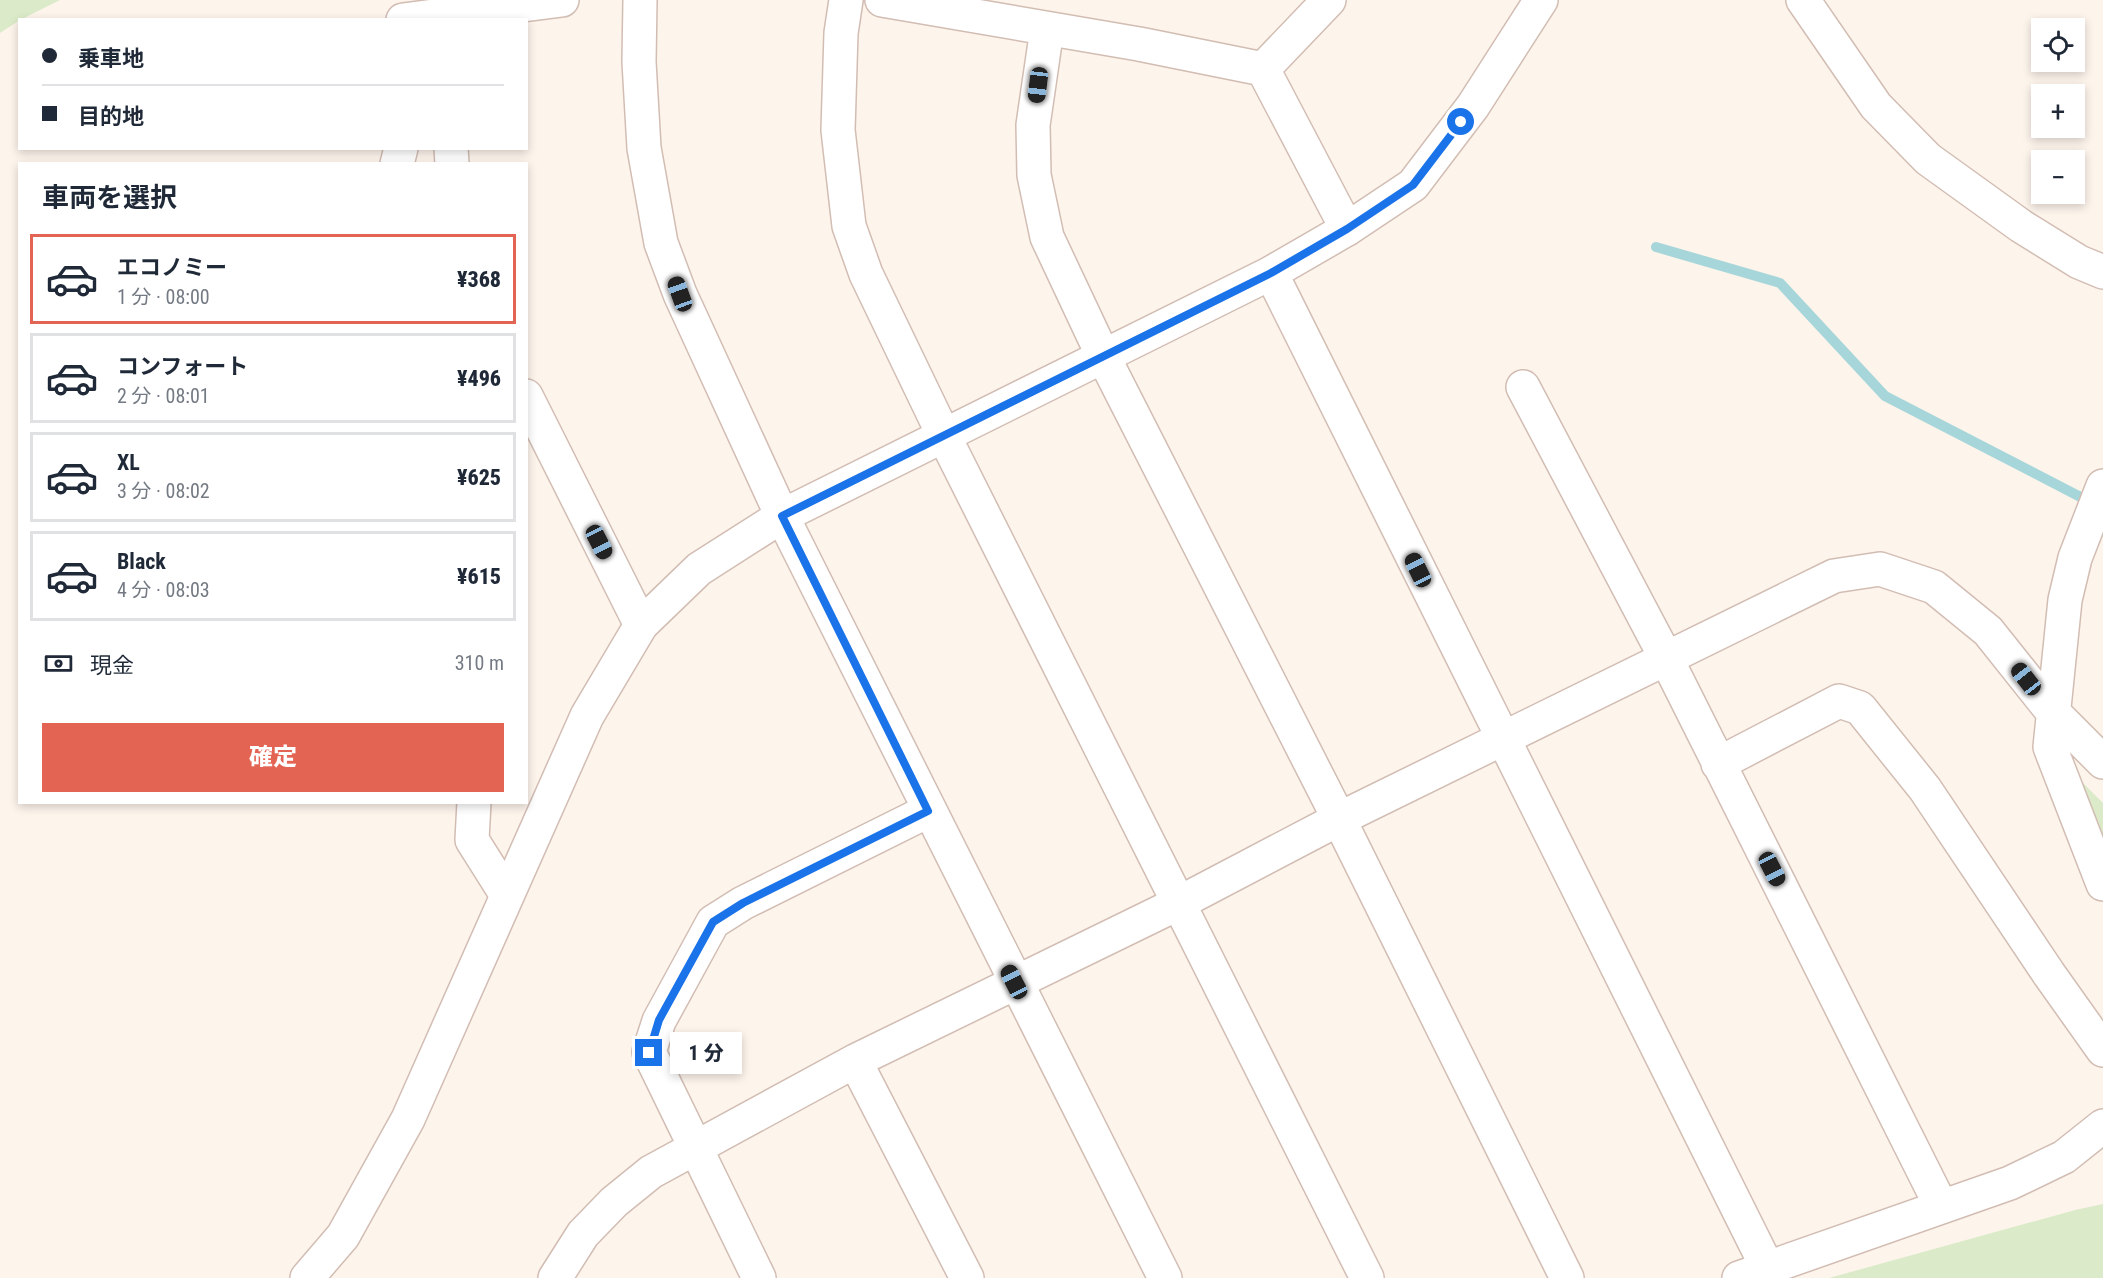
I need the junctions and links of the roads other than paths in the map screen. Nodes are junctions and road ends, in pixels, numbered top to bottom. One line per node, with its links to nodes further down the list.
1 (562, 0): 8 (street)
2 (640, 0): 19 (street)
3 (846, 0): 17 (street)
4 (882, 0): 9 (street)
5 (1329, 0): 10 (street)
6 (1541, 0): 11 (street)
7 (1803, 0): 12 (street)
8 (444, 18)
9 (1047, 29): 10 (street); 14 (street)
10 (1263, 69): 11 (street)
11 (1347, 229): 13 (street)
12 (2103, 272)
13 (1271, 273): 14 (street); 23 (street)
14 (1102, 356): 17 (street); 28 (street)
15 (1523, 387): 21 (street)
16 (528, 400): 20 (street)
17 (945, 436): 19 (street); 31 (street)
18 (2103, 486): 22 (street)
19 (782, 516): 20 (street); 27 (street)
20 (641, 625): 30 (street)
21 (1666, 658): 22 (street); 23 (street); 25 (street)
22 (2051, 710): 24 (street); 29 (street)
23 (1502, 739): 28 (street); 38 (street)
24 (2103, 762)
25 (1719, 764): 33 (street); 37 (street)
26 (474, 804): 30 (street)
27 (928, 811): 32 (street); 36 (street)
28 (1339, 819): 31 (street); 45 (street)
29 (2103, 884)
30 (506, 894): 39 (street)
31 (1179, 903): 32 (street); 44 (street)
32 (1014, 982): 34 (street); 43 (street)
33 (2103, 1050)
34 (855, 1061): 36 (street); 42 (street)
35 (2103, 1126): 37 (street)
36 (696, 1149): 40 (street); 41 (street)
37 (1941, 1206): 38 (street)
38 (1753, 1273)
39 (307, 1278)
40 (555, 1278)
41 (759, 1278)
42 (967, 1278)
43 (1165, 1278)
44 (1367, 1278)
45 (1567, 1278)

